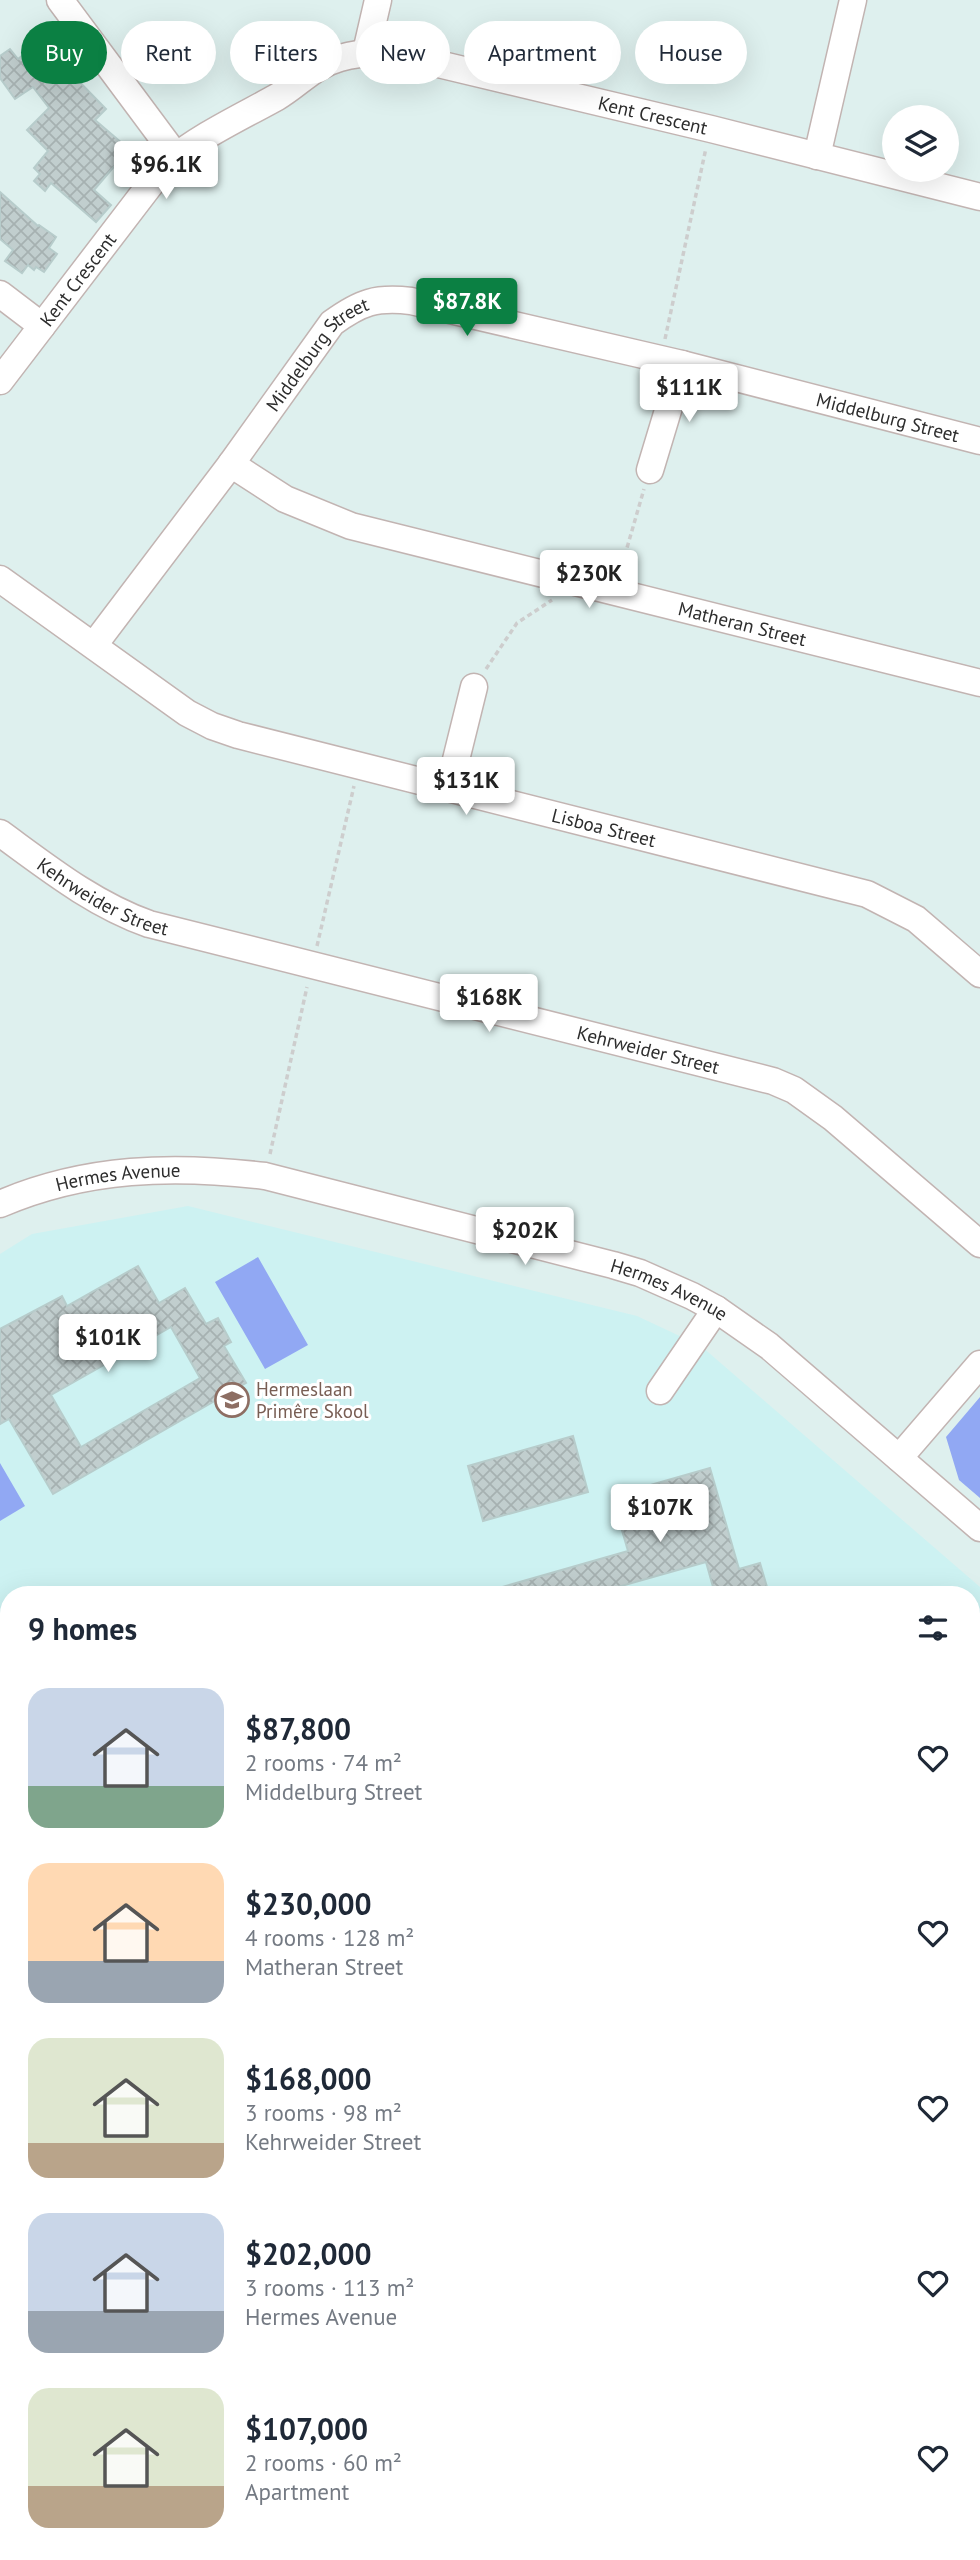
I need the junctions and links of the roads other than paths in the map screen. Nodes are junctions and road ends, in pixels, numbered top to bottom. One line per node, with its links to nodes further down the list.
1 (60, 0): 7 (street)
2 (378, 0): 4 (street)
3 (853, 0): 8 (street)
4 (373, 21)
5 (356, 55): 7 (street, Kent Crescent)
6 (450, 67): 8 (street, Kent Crescent)
7 (176, 156): 11 (street, Kent Crescent)
8 (817, 156): 9 (street, Kent Crescent)
9 (980, 197)
10 (0, 294): 11 (street)
11 (42, 326): 13 (street, Kent Crescent)
12 (682, 364): 14 (street, Middelburg Street); 15 (street, Middelburg Street); 16 (street)
13 (0, 381)
14 (980, 441)
15 (231, 464): 18 (street, Middelburg Street); 19 (street, Matheran Street)
16 (650, 470)
17 (0, 579): 18 (street, Lisboa Street)
18 (93, 645): 21 (street, Lisboa Street)
19 (980, 683)
20 (474, 687): 21 (street)
21 (449, 788): 23 (street, Lisboa Street)
22 (0, 833): 25 (street, Kehrweider Street)
23 (980, 974)
24 (0, 1204): 26 (street, Hermes Avenue)
25 (980, 1244)
26 (716, 1309): 28 (street); 29 (street, Hermes Avenue)
27 (980, 1364): 29 (street)
28 (660, 1391)
29 (899, 1458): 30 (street, Hermes Avenue)
30 (980, 1528)

